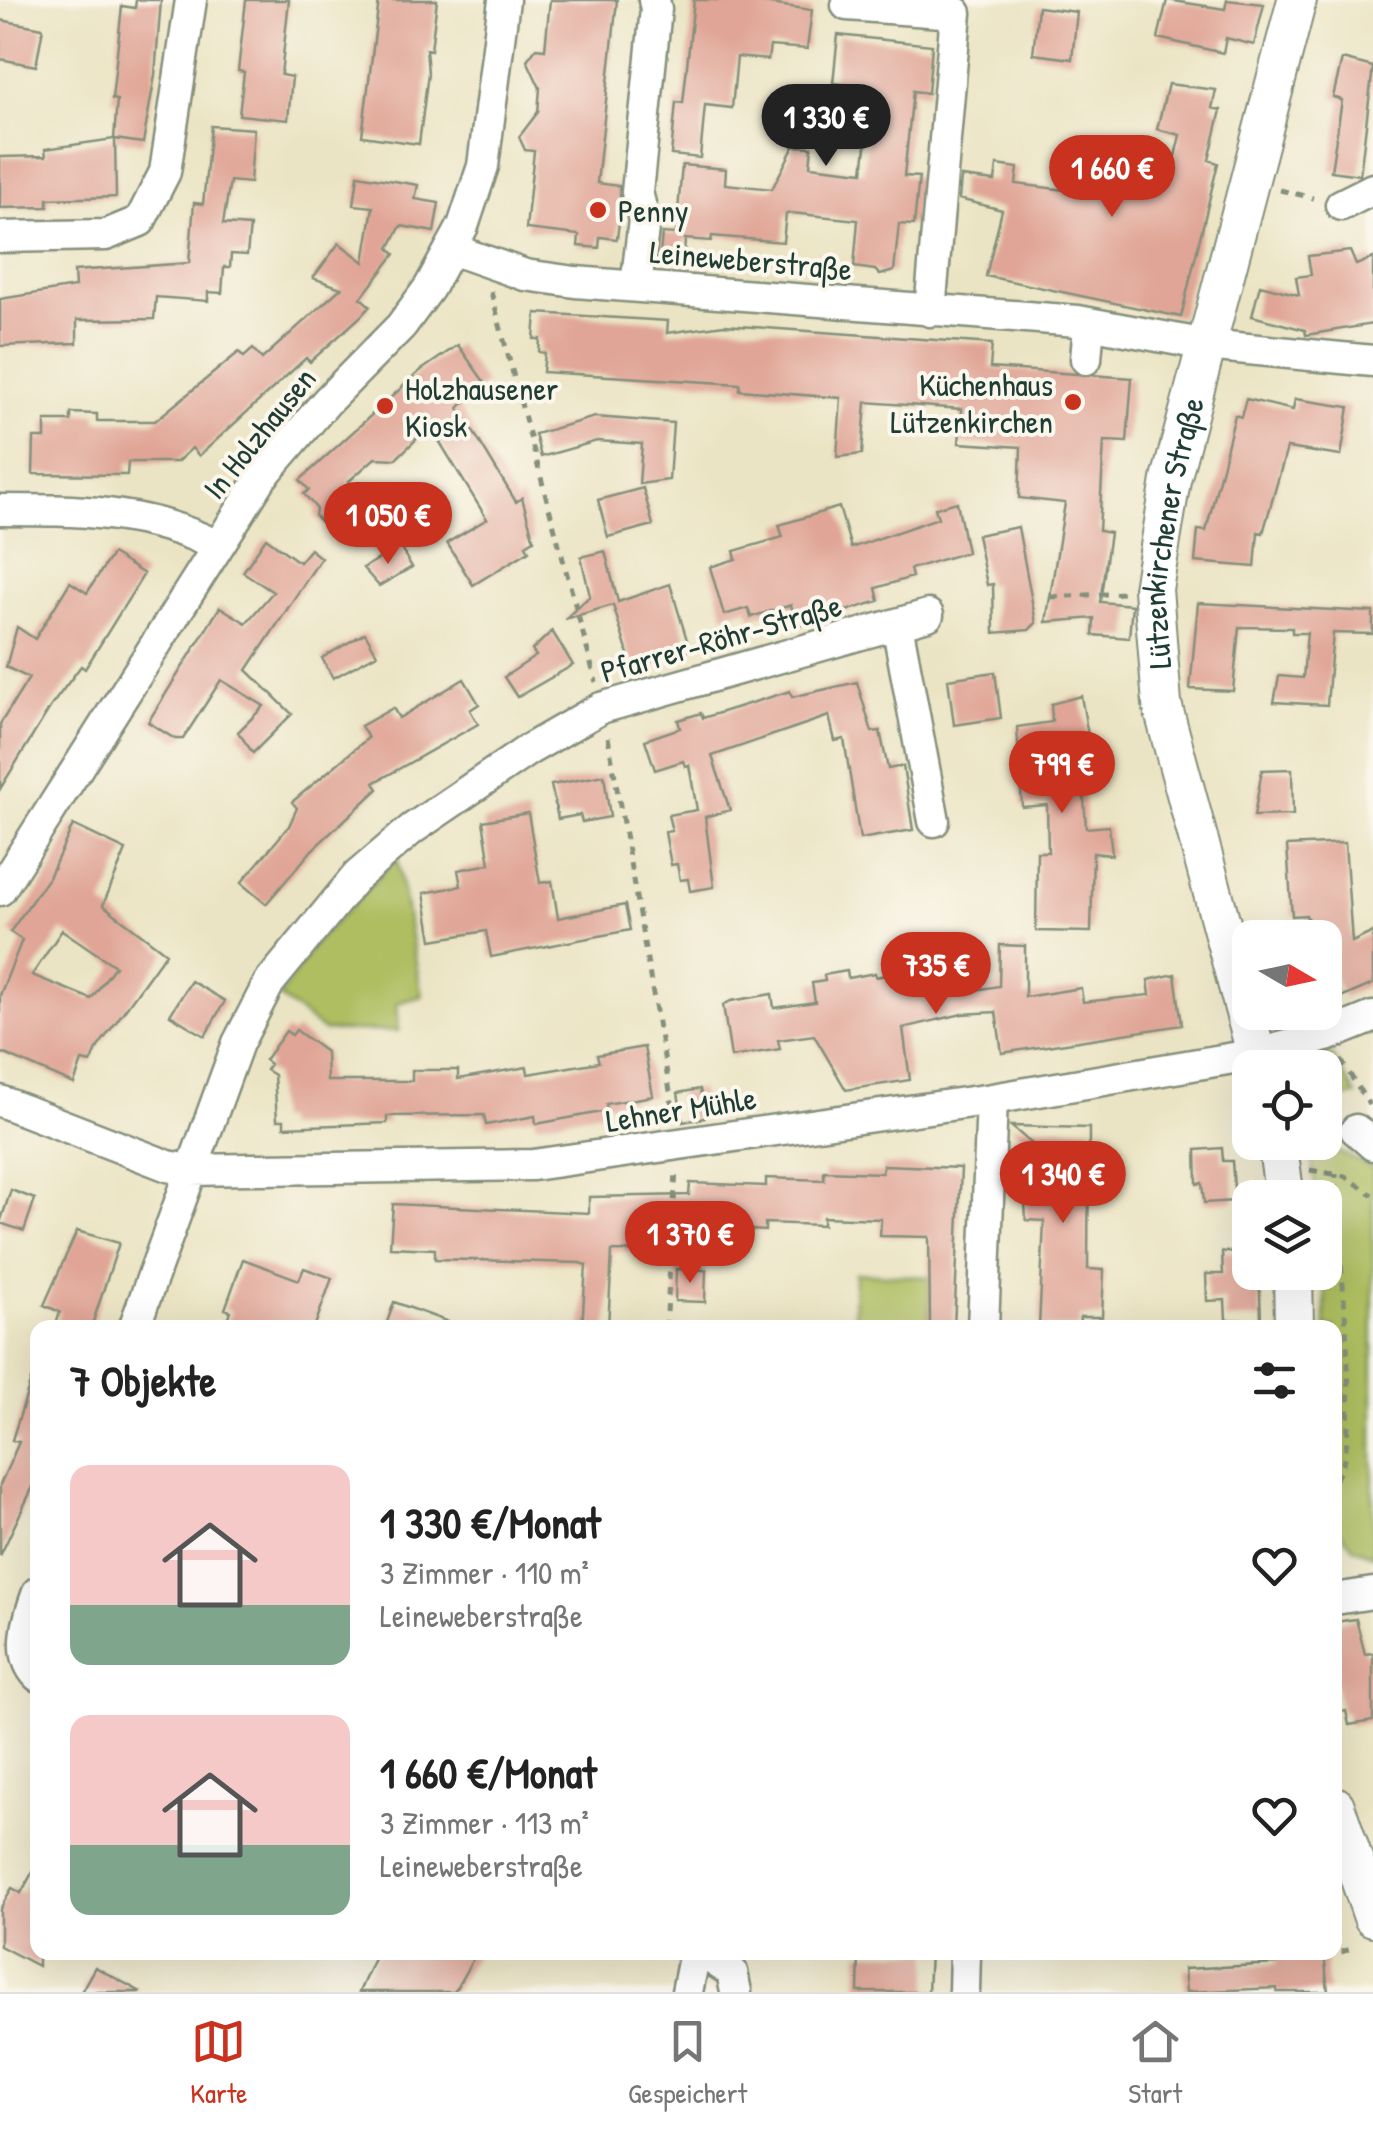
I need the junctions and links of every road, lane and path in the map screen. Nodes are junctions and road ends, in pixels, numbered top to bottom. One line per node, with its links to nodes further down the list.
1 (190, 0): 9 (street)
2 (504, 0): 10 (street, In Holzhausen)
3 (654, 0): 12 (street)
4 (1297, 0): 6 (main road, Lützenkirchener Straße)
5 (846, 5): 13 (street)
6 (1248, 183): 8 (path); 15 (main road, Lützenkirchener Straße)
7 (1373, 189): 8 (street)
8 (1342, 205)
9 (0, 236)
10 (451, 249): 11 (street, Leineweberstraße); 19 (street, In Holzhausen)
11 (491, 264): 12 (street, Leineweberstraße); 24 (path)
12 (636, 286): 13 (street, Leineweberstraße)
13 (930, 312): 14 (street, Leineweberstraße)
14 (1090, 323): 15 (street, Leineweberstraße); 16 (street)
15 (1206, 345): 17 (street, Leineweberstraße); 20 (main road, Lützenkirchener Straße)
16 (1086, 359)
17 (1373, 362)
18 (0, 510): 19 (street)
19 (215, 545): 26 (street, In Holzhausen)
20 (1154, 590): 21 (path); 27 (main road, Lützenkirchener Straße)
21 (1051, 597)
22 (928, 616): 23 (street, Pfarrer-Röhr-Straße)
23 (897, 624): 24 (street, Pfarrer-Röhr-Straße); 25 (street)
24 (601, 708): 35 (path); 36 (street, Pfarrer-Röhr-Straße)
25 (934, 822)
26 (0, 890)
27 (1232, 924)
28 (1373, 1017): 29 (street, Lehner Mühle)
29 (1326, 1036): 30 (street, Lehner Mühle); 34 (path)
30 (1288, 1050)
31 (1232, 1065): 32 (street, Lehner Mühle)
32 (992, 1099): 35 (street, Lehner Mühle); 43 (street)
33 (0, 1101): 36 (street, Lehner Mühle)
34 (1364, 1137)
35 (676, 1146): 36 (street, Lehner Mühle); 42 (path)
36 (189, 1170): 41 (street, Pfarrer-Röhr-Straße)
37 (1282, 1170): 38 (path)
38 (1336, 1174): 39 (path); 45 (path)
39 (1373, 1195)
40 (1294, 1290): 44 (main road)
41 (137, 1320)
42 (666, 1320)
43 (983, 1320)
44 (1294, 1320)
45 (1342, 1472)
46 (1373, 1593): 47 (street)
47 (1342, 1597)
48 (30, 1631): 49 (street)
49 (30, 1669)
50 (1342, 1830): 51 (main road)
51 (1373, 1917)
52 (1351, 1949): 53 (path)
53 (1342, 1952)
54 (696, 1960): 57 (street)
55 (712, 1960): 58 (street)
56 (964, 1960): 59 (street)
57 (686, 1992)
58 (736, 1992)
59 (964, 1992)

